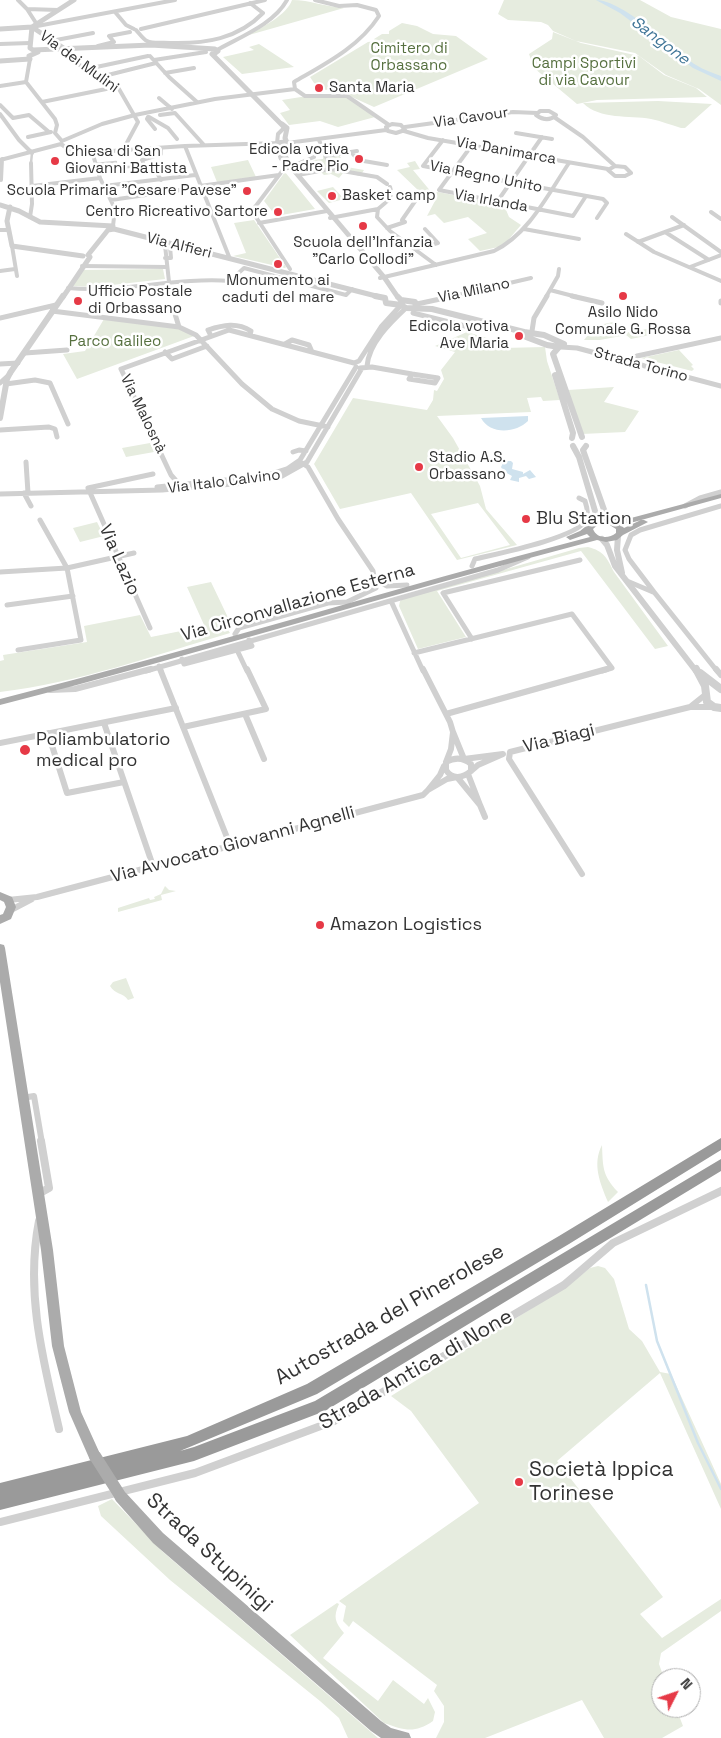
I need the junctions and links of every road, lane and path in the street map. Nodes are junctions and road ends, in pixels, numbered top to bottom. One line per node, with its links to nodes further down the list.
1 (18, 0): 8 (street)
2 (74, 0): 9 (street)
3 (175, 0): 10 (street)
4 (264, 0): 7 (street)
5 (287, 0): 23 (street)
6 (315, 0): 38 (street)
7 (250, 3): 13 (street); 13 (street)
8 (27, 8): 9 (street); 11 (street)
9 (58, 10): 11 (street)
10 (115, 12): 11 (street); 13 (street)
11 (34, 25): 12 (street); 16 (street, Via dei Mulini); 18 (street)
12 (0, 29)
13 (135, 30)
14 (130, 32): 19 (street)
15 (93, 33): 16 (street)
16 (51, 41): 20 (street, Via dei Mulini)
17 (0, 44): 18 (street)
18 (30, 46): 21 (street)
19 (88, 48): 20 (street); 22 (street)
20 (65, 49): 21 (street); 32 (street, Via dei Mulini)
21 (45, 51): 25 (street)
22 (207, 51): 23 (street); 28 (street)
23 (216, 52): 40 (street)
24 (149, 57): 26 (street); 28 (street); 29 (street)
25 (29, 58): 27 (street); 35 (street)
26 (136, 60): 30 (street); 32 (street)
27 (0, 61)
28 (155, 62): 29 (street); 33 (street)
29 (150, 64): 30 (street)
30 (142, 67): 34 (street)
31 (194, 68): 33 (street)
32 (87, 69): 34 (street, Via dei Mulini)
33 (165, 73): 43 (street)
34 (100, 77): 37 (street, Via dei Mulini)
35 (26, 82): 36 (street); 42 (street)
36 (0, 86)
37 (116, 87): 42 (street); 50 (street, Via dei Mulini)
38 (296, 90): 39 (street); 40 (street); 53 (street)
39 (267, 94): 40 (street); 44 (street)
40 (255, 95): 43 (street); 44 (street)
41 (159, 98): 46 (street)
42 (42, 102): 57 (street)
43 (197, 102): 46 (street)
44 (264, 104): 67 (street)
45 (0, 105): 58 (street)
46 (172, 109): 47 (street)
47 (159, 113): 51 (street); 68 (street)
48 (537, 113): 52 (street, Via Cavour); 52 (street, Via Cavour); 55 (street, Via Cavour)
49 (0, 114): 74 (street)
50 (135, 115): 51 (street); 66 (street); 72 (street)
51 (148, 115): 54 (street); 62 (street)
52 (554, 118): 85 (street)
53 (389, 125): 55 (street, Via Cavour); 56 (street)
54 (155, 129)
55 (404, 129): 56 (street, Via Cavour); 65 (street, Via Danimarca)
56 (386, 130): 64 (street, Via Cavour)
57 (56, 131): 58 (street); 66 (street)
58 (49, 132): 60 (street)
59 (516, 133): 61 (street)
60 (28, 137)
61 (542, 138): 63 (street); 76 (street)
62 (178, 139)
63 (552, 139)
64 (319, 140): 67 (street, Via Cavour); 75 (street)
65 (444, 140): 70 (street, Via Danimarca); 91 (street, Via Regno Unito)
66 (62, 142): 73 (street); 74 (street)
67 (282, 143): 68 (street, Via Cavour); 86 (street)
68 (204, 144): 69 (street, Via Cavour)
69 (185, 146): 71 (street, Via Cavour); 92 (street)
70 (472, 146): 76 (street, Via Danimarca); 91 (street)
71 (160, 148): 72 (street, Via Cavour); 79 (street)
72 (123, 150): 73 (street, Via Cavour)
73 (93, 155): 82 (street)
74 (31, 156): 78 (street); 99 (street)
75 (326, 156): 84 (street); 109 (street)
76 (529, 156): 81 (street, Via Danimarca); 98 (street)
77 (314, 157): 86 (street)
78 (1, 159): 96 (street)
79 (148, 159): 83 (street); 90 (street)
80 (116, 162): 82 (street)
81 (569, 163): 88 (street, Via Danimarca); 102 (street)
82 (95, 164): 89 (street)
83 (144, 165): 89 (street); 90 (street)
84 (388, 166)
85 (615, 166): 88 (street); 88 (street, Via Danimarca)
86 (289, 168): 93 (street); 94 (street); 112 (street)
87 (330, 169): 94 (street)
88 (608, 169)
89 (97, 171): 95 (street)
90 (153, 171): 97 (street)
91 (453, 172): 98 (street, Via Regno Unito); 106 (street, Via Irlanda)
92 (196, 175): 97 (street); 101 (street)
93 (279, 175): 101 (street); 120 (street)
94 (298, 175): 112 (street)
95 (100, 178): 99 (street); 100 (street)
96 (1, 180)
97 (161, 180): 100 (street)
98 (510, 182): 102 (street, Via Regno Unito); 106 (street)
99 (32, 186): 111 (street)
100 (104, 186): 105 (street)
101 (200, 186): 105 (street); 137 (street)
102 (551, 190): 103 (street, Via Regno Unito); 110 (street)
103 (586, 196): 110 (street, Via Irlanda); 118 (street, Via Regno Unito)
104 (418, 197): 123 (street)
105 (111, 200): 122 (street)
106 (497, 202): 110 (street, Via Irlanda)
107 (0, 205): 108 (street, Via Alfieri)
108 (10, 208): 113 (street, Via Alfieri); 127 (street)
109 (378, 209): 117 (street); 123 (street)
110 (537, 209): 124 (street)
111 (31, 210): 113 (street); 115 (street)
112 (325, 211): 117 (street); 120 (street)
113 (22, 212): 115 (street, Via Alfieri)
114 (711, 212): 119 (street)
115 (30, 217): 122 (street, Via Alfieri)
116 (672, 217): 121 (street)
117 (332, 218): 149 (street)
118 (597, 218)
119 (721, 219)
120 (259, 224): 147 (street)
121 (684, 225): 128 (street); 135 (street)
122 (110, 228): 132 (street, Via Alfieri); 136 (street)
123 (387, 228): 134 (street)
124 (524, 228): 130 (street); 139 (street)
125 (425, 229): 134 (street)
126 (0, 230): 127 (street)
127 (8, 230): 133 (street)
128 (665, 232): 131 (street); 138 (street)
129 (626, 234): 131 (street)
130 (579, 239)
131 (638, 242): 143 (street)
132 (169, 245): 137 (street, Via Alfieri); 141 (street)
133 (12, 246): 136 (street); 144 (street)
134 (415, 249): 139 (street)
135 (721, 254): 138 (street)
136 (86, 257): 142 (street)
137 (230, 259): 140 (street, Via Alfieri)
138 (709, 260): 143 (street)
139 (436, 264): 149 (street)
140 (243, 265): 147 (street, Via Alfieri); 152 (street); 154 (street)
141 (167, 266): 142 (street); 152 (street)
142 (82, 267): 153 (street)
143 (690, 267): 151 (street)
144 (15, 269): 146 (street); 148 (street)
145 (560, 269): 155 (street)
146 (0, 271)
147 (292, 272): 154 (street)
148 (17, 276)
149 (382, 277): 156 (street)
150 (531, 278): 159 (street, Via Milano)
151 (721, 281)
152 (169, 282): 153 (street)
153 (68, 288): 158 (street)
154 (352, 289): 156 (street)
155 (550, 290): 157 (street); 166 (street)
156 (398, 301): 159 (street); 179 (street, Via Italo Calvino)
157 (602, 303)
158 (56, 304): 160 (street); 163 (street)
159 (417, 305): 164 (street)
160 (52, 310): 165 (street); 175 (street)
161 (413, 313): 164 (street)
162 (175, 314): 165 (street)
163 (0, 318)
164 (475, 320): 167 (street)
165 (179, 327): 169 (street)
166 (532, 331): 167 (street); 171 (street)
167 (524, 332): 172 (street)
168 (721, 338): 176 (street)
169 (200, 339): 170 (street); 174 (street, Via Malosnà); 179 (street, Via Malosnà)
170 (208, 346): 174 (street, Via Malosnà); 185 (street)
171 (561, 346): 172 (street); 176 (street, Strada Torino); 188 (street)
172 (548, 347): 190 (street)
173 (67, 350): 175 (street)
174 (165, 352): 199 (street, Via Malosnà)
175 (25, 353): 177 (street)
176 (631, 361): 182 (street, Strada Torino)
177 (18, 363): 178 (street); 181 (street)
178 (0, 364)
179 (361, 365): 180 (street); 185 (street, Via Italo Calvino); 186 (street, Via Italo Calvino)
180 (412, 373): 180 (street)
181 (3, 383): 183 (street); 184 (street)
182 (721, 385)
183 (0, 418)
184 (68, 424)
185 (321, 426): 186 (street); 193 (street, Via Italo Calvino)
186 (328, 427): 197 (street, Via Italo Calvino)
187 (0, 430): 189 (street)
188 (582, 436): 190 (street); 192 (street)
189 (56, 437)
190 (572, 438): 191 (street)
191 (573, 446): 192 (street); 210 (street)
192 (586, 446): 211 (street)
193 (306, 451): 194 (street, Via Italo Calvino); 195 (street, Via Italo Calvino)
194 (292, 452)
195 (299, 461): 197 (street); 200 (street, Via Italo Calvino)
196 (26, 462): 203 (street)
197 (305, 464): 200 (street, Via Italo Calvino); 223 (street)
198 (153, 474): 202 (street, Via Italo Calvino)
199 (171, 474): 200 (street, Via Malosnà); 201 (street, Via Malosnà)
200 (179, 486): 201 (street, Via Italo Calvino)
201 (162, 488): 202 (street, Via Italo Calvino)
202 (89, 492): 203 (street, Via Italo Calvino); 217 (street, Via Lazio)
203 (26, 493): 204 (street, Via Italo Calvino); 207 (street)
204 (0, 494)
205 (721, 496): 211 (main road, Via Circonvallazione Esterna); 213 (main road, Via Circonvallazione Esterna)
206 (579, 498): 219 (street, Via Circonvallazione Esterna)
207 (31, 506)
208 (721, 506): 225 (street)
209 (40, 520): 220 (street)
210 (598, 522): 211 (main road, Via Circonvallazione Esterna); 212 (main road, Via Circonvallazione Esterna)
211 (610, 522): 213 (main road)
212 (589, 528): 214 (main road); 219 (main road, Via Circonvallazione Esterna)
213 (619, 535): 214 (main road, Via Circonvallazione Esterna); 222 (street)
214 (599, 539): 215 (main road, Via Circonvallazione Esterna); 222 (street)
215 (558, 547): 228 (street, Via Circonvallazione Esterna); 241 (main road, Via Circonvallazione Esterna)
216 (134, 553): 217 (street)
217 (118, 557): 220 (street); 230 (street, Via Lazio)
218 (580, 560): 231 (street)
219 (472, 566): 224 (main road, Via Circonvallazione Esterna)
220 (67, 568): 221 (street); 226 (street)
221 (0, 572)
222 (625, 578): 225 (street); 238 (street)
223 (376, 580): 224 (street); 227 (street, Via Circonvallazione Esterna)
224 (407, 585): 227 (main road, Via Circonvallazione Esterna)
225 (654, 592): 239 (street)
226 (73, 596): 229 (street); 233 (street)
227 (347, 602): 242 (main road, Via Circonvallazione Esterna)
228 (391, 602): 232 (street, Via Circonvallazione Esterna); 235 (street)
229 (8, 606)
230 (150, 628)
231 (472, 639): 235 (street); 249 (street)
232 (249, 640): 234 (street, Via Circonvallazione Esterna); 236 (street, Via Circonvallazione Esterna)
233 (18, 650)
234 (237, 650): 236 (street, Via Circonvallazione Esterna); 248 (street, Via Circonvallazione Esterna)
235 (414, 653): 249 (street)
236 (182, 660): 237 (street, Via Circonvallazione Esterna)
237 (159, 666): 241 (street, Via Circonvallazione Esterna); 246 (street)
238 (695, 668): 240 (street); 243 (street)
239 (721, 675)
240 (721, 689): 243 (street)
241 (46, 691): 244 (main road, Via Circonvallazione Esterna)
242 (0, 694)
243 (706, 694): 245 (street, Via Biagi); 247 (street)
244 (0, 702)
245 (690, 707): 247 (street, Via Biagi); 255 (street, Via Biagi)
246 (176, 708): 250 (street); 251 (street)
247 (719, 708)
248 (245, 714): 251 (street); 257 (street)
249 (446, 714): 252 (street)
250 (104, 723): 253 (street); 262 (street)
251 (184, 726): 266 (street)
252 (453, 732): 258 (street); 259 (street)
253 (48, 733): 254 (street); 262 (street)
254 (0, 743)
255 (510, 752): 256 (street); 268 (street, Via Biagi)
256 (502, 754): 258 (street); 260 (street)
257 (264, 759)
258 (464, 759): 259 (street); 260 (street)
259 (445, 764): 261 (street); 263 (street)
260 (470, 773): 261 (street); 264 (street)
261 (456, 777): 263 (street, Via Avvocato Giovanni Agnelli); 264 (street)
262 (124, 782): 267 (street)
263 (428, 790): 266 (street, Via Avvocato Giovanni Agnelli)
264 (480, 805): 265 (street)
265 (485, 817)
266 (230, 845): 267 (street, Via Avvocato Giovanni Agnelli)
267 (153, 866): 269 (street, Via Avvocato Giovanni Agnelli)
268 (582, 874)
269 (6, 902): 270 (main road)
270 (1, 922)
271 (0, 948): 275 (main road, Strada Stupinigi)
272 (721, 1143): 277 (highway, Autostrada del Pinerolese)
273 (721, 1164): 278 (highway)
274 (721, 1191): 279 (street, Strada Antica di None)
275 (41, 1214): 276 (street); 280 (main road, Strada Stupinigi, bridge)
276 (59, 1429)
277 (0, 1490)
278 (0, 1503)
279 (0, 1522)
280 (379, 1732): 281 (main road, Strada Stupinigi)
281 (404, 1738)

